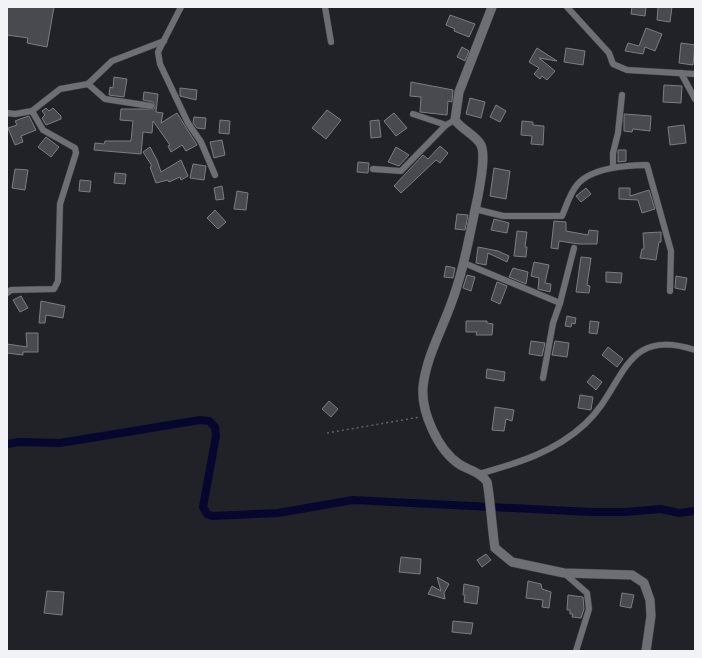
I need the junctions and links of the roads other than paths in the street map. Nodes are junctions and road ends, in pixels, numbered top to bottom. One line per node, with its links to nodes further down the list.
1 (181, 7): 5 (street)
2 (325, 7): 6 (street)
3 (567, 7): 7 (street)
4 (493, 8): 16 (street)
5 (164, 41): 9 (street); 20 (street)
6 (331, 42)
7 (681, 73): 8 (street); 11 (street)
8 (695, 74)
9 (88, 84): 12 (street); 13 (street)
10 (622, 95): 18 (street)
11 (695, 99)
12 (150, 106)
13 (32, 111): 14 (street); 25 (street)
14 (7, 112)
15 (413, 114): 17 (street)
16 (455, 120): 17 (street); 21 (street)
17 (446, 124): 19 (street)
18 (613, 167): 21 (street); 24 (street)
19 (373, 169)
20 (215, 175)
21 (475, 209): 23 (street)
22 (574, 248): 26 (street)
23 (464, 263): 26 (street); 29 (street)
24 (670, 291)
25 (7, 293)
26 (560, 303): 28 (street)
27 (695, 350): 29 (street)
28 (543, 378)
29 (480, 474): 30 (street)
30 (564, 573): 31 (street); 32 (street)
31 (576, 651)
32 (646, 651)

